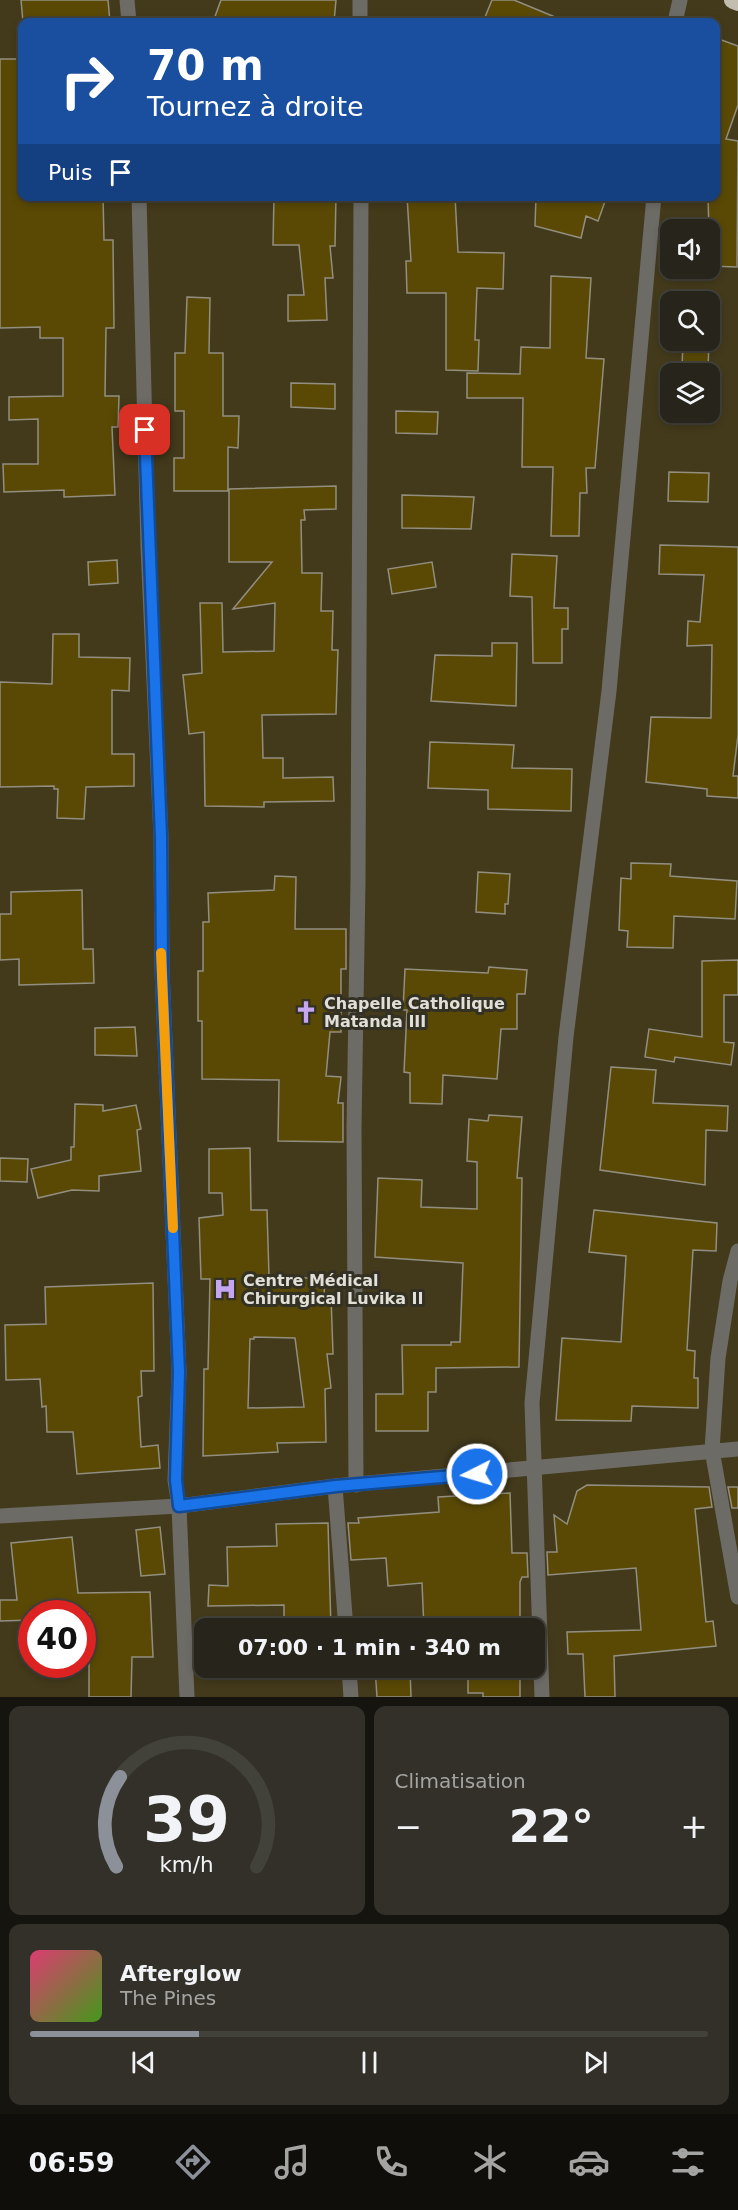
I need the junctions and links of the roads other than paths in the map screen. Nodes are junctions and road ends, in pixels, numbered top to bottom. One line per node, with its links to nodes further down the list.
1 (127, 0): 6 (street)
2 (360, 0): 7 (street)
3 (680, 0): 8 (street)
4 (734, 0): 5 (highway)
5 (738, 2)
6 (129, 18)
7 (360, 18)
8 (676, 18)
9 (139, 201): 18 (street)
10 (361, 201): 16 (street)
11 (654, 201): 15 (street)
12 (738, 1251): 14 (street)
13 (738, 1449): 14 (street)
14 (712, 1450): 15 (street); 20 (street)
15 (533, 1469): 16 (street); 25 (street)
16 (356, 1485): 17 (street)
17 (336, 1486): 18 (street); 21 (street)
18 (179, 1506): 19 (street); 23 (street)
19 (0, 1516)
20 (738, 1597)
21 (345, 1618)
22 (350, 1678): 24 (street)
23 (187, 1697)
24 (351, 1697)
25 (542, 1697)

